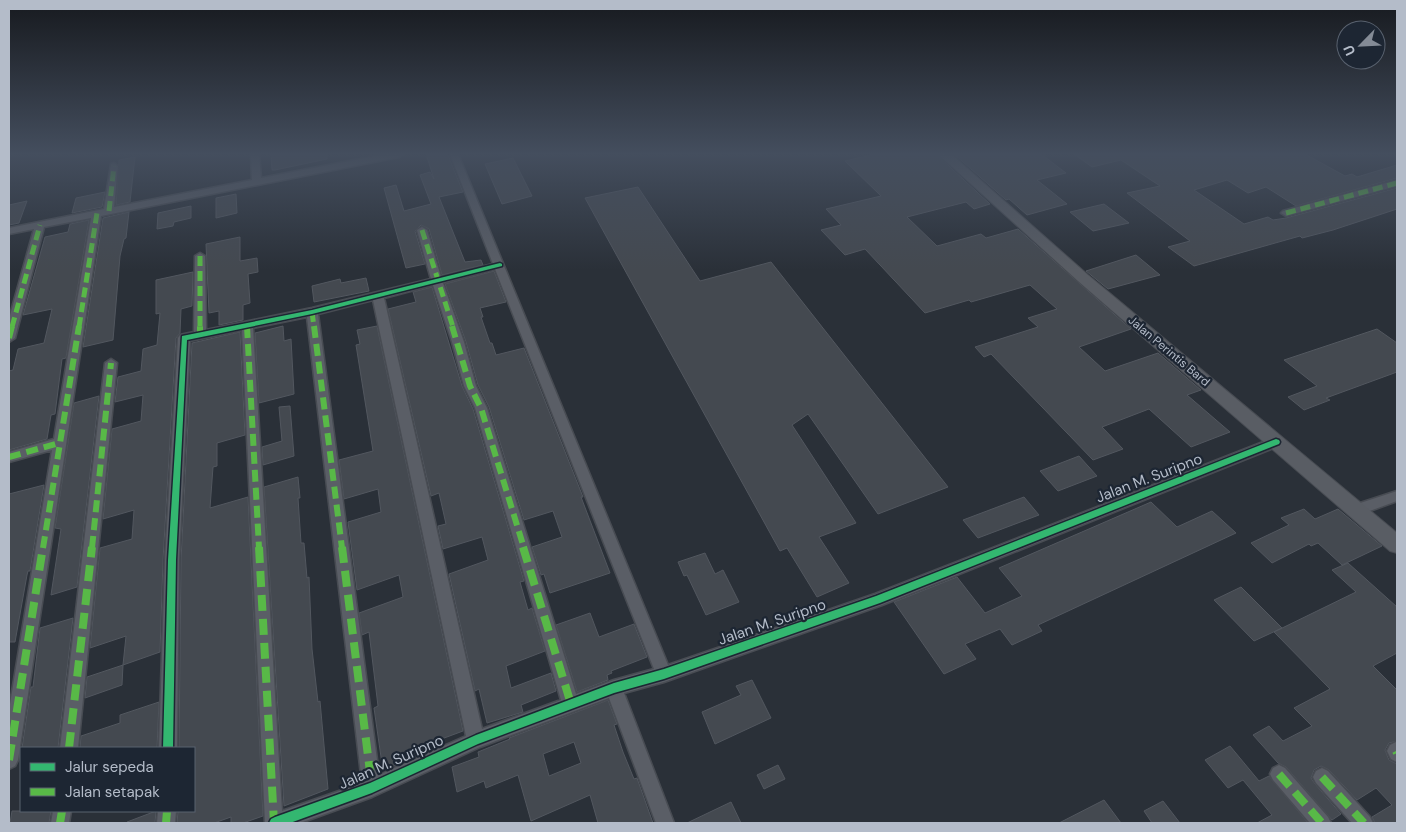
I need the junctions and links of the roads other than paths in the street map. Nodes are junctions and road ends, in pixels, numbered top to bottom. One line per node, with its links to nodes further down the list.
1 (108, 193): 6 (street)
2 (201, 193): 6 (street)
3 (470, 193): 12 (street)
4 (988, 193): 20 (street, Jalan Perintis Bard)
5 (1361, 193): 7 (street)
6 (103, 212): 8 (street); 21 (street)
7 (1286, 213)
8 (40, 225): 10 (street); 18 (street)
9 (422, 230): 13 (street)
10 (9, 232)
11 (200, 256): 17 (street)
12 (500, 265): 13 (street); 26 (street)
13 (437, 282): 14 (street); 28 (street)
14 (378, 296): 15 (street); 29 (street)
15 (312, 312): 16 (street); 35 (street)
16 (247, 325): 17 (street); 36 (street)
17 (200, 335): 31 (street)
18 (9, 338)
19 (111, 363): 30 (street)
20 (1276, 442): 24 (street, Jalan Perintis Bard); 26 (street, Jalan M. Suripno)
21 (59, 443): 22 (street); 32 (street)
22 (9, 457)
23 (1397, 496): 24 (street)
24 (1356, 510): 25 (street, Jalan Perintis Bard)
25 (1397, 545)
26 (664, 674): 27 (street, Jalan M. Suripno)
27 (614, 688): 28 (street, Jalan M. Suripno); 37 (street)
28 (571, 704): 29 (street, Jalan M. Suripno)
29 (476, 740): 35 (street, Jalan M. Suripno)
30 (69, 747)
31 (168, 747)
32 (9, 760)
33 (1279, 774): 38 (street)
34 (1322, 777): 39 (street)
35 (372, 788): 36 (street, Jalan M. Suripno)
36 (275, 823)
37 (665, 823)
38 (1322, 823)
39 (1364, 823)

